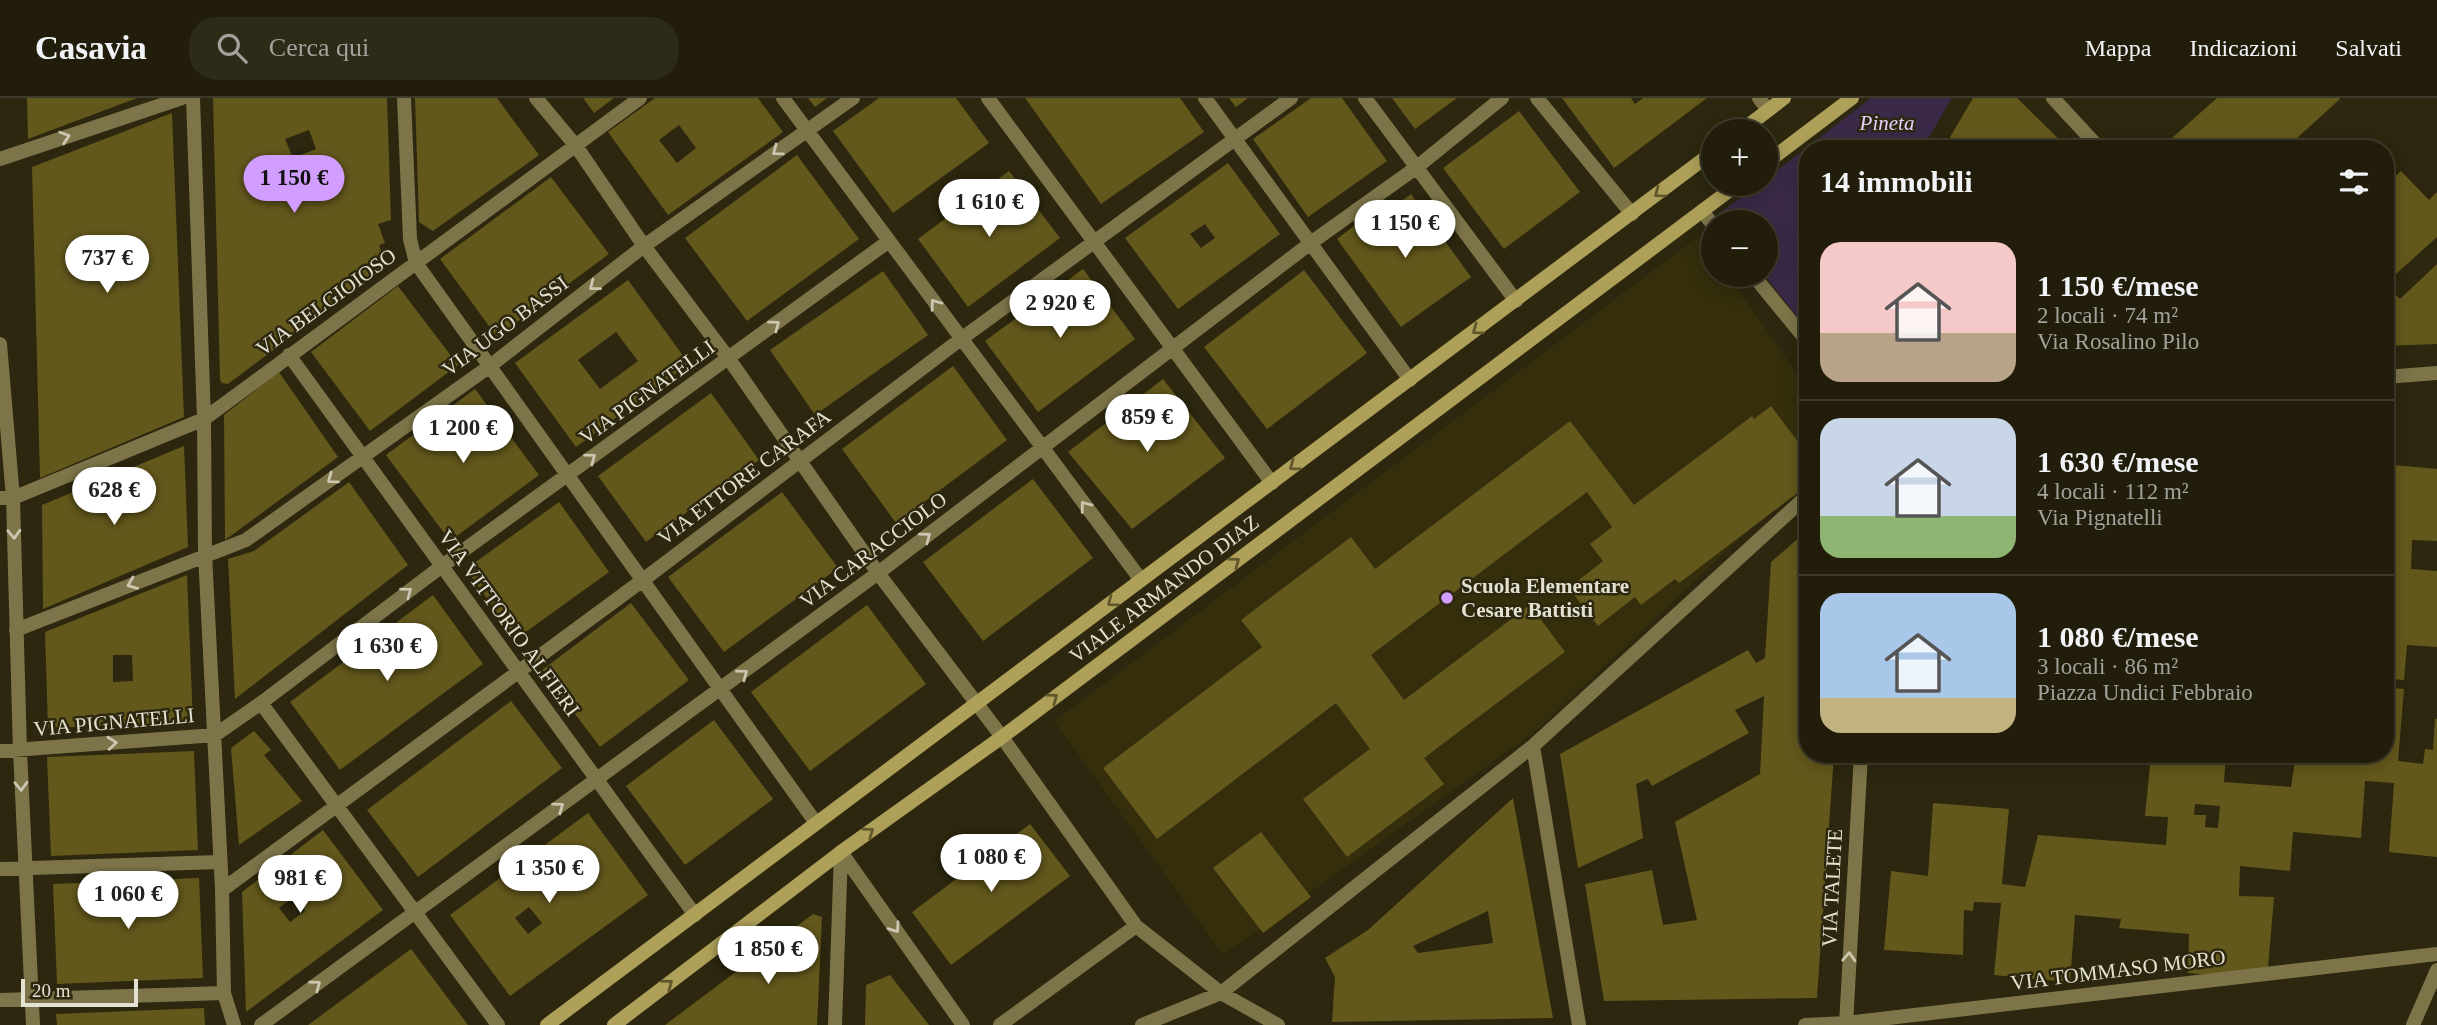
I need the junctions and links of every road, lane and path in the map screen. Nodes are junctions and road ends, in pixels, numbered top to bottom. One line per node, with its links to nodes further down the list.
1 (181, 98): 25 (street, one-way to 1)
2 (192, 98): 49 (street)
3 (404, 98): 36 (street)
4 (536, 98): 23 (street)
5 (640, 98): 23 (street, VIA BELGIOIOSO)
6 (783, 98): 20 (street)
7 (853, 98): 20 (street, VIA UGO BASSI)
8 (988, 98): 33 (street)
9 (1205, 98): 21 (street)
10 (1291, 98): 21 (street, VIA ETTORE CARAFA)
11 (1365, 98): 27 (street)
12 (1502, 98): 27 (street, VIA CARACCIOLO)
13 (1538, 98): 31 (street)
14 (1759, 98): 18 (street)
15 (1784, 98): 18 (main road)
16 (1852, 98): 24 (main road)
17 (2053, 98): 22 (street)
18 (1768, 110): 19 (main road)
19 (1756, 119)
20 (807, 130): 32 (street); 35 (street, VIA UGO BASSI, one-way to 35)
21 (1234, 138): 33 (street, VIA ETTORE CARAFA); 34 (street)
22 (2092, 140)
23 (576, 146): 35 (street); 36 (street, VIA BELGIOIOSO)
24 (1778, 154)
25 (0, 159)
26 (1701, 161): 31 (main road, one-way to 31)
27 (1417, 167): 34 (street, VIA CARACCIOLO); 38 (street)
28 (1722, 196): 29 (main road, VIALE ARMANDO DIAZ)
29 (1703, 210)
30 (1701, 212): 69 (main road, VIALE ARMANDO DIAZ, one-way to 30)
31 (1632, 214): 38 (main road)
32 (890, 241): 40 (street, one-way to 32); 44 (street, VIA PIGNATELLI, one-way to 32)
33 (1093, 241): 40 (street, VIA ETTORE CARAFA); 42 (street)
34 (1312, 242): 42 (street, VIA CARACCIOLO); 48 (street)
35 (644, 246): 44 (street); 45 (street, VIA UGO BASSI, one-way to 45)
36 (416, 262): 43 (street, VIA BELGIOIOSO); 45 (street)
37 (1763, 287): 39 (street)
38 (1516, 300): 48 (main road, one-way to 48)
39 (1799, 331)
40 (961, 339): 50 (street); 52 (street, VIA ETTORE CARAFA)
41 (0, 344): 55 (street)
42 (1172, 348): 50 (street, VIA CARACCIOLO); 54 (street)
43 (289, 355): 49 (street, VIA BELGIOIOSO); 51 (street, VIA VITTORIO ALFIERI)
44 (729, 359): 52 (street); 53 (street, VIA PIGNATELLI, one-way to 44)
45 (490, 366): 51 (street, VIA UGO BASSI); 53 (street)
46 (2437, 373): 47 (street)
47 (2394, 376)
48 (1410, 380): 54 (main road, one-way to 54)
49 (204, 419): 55 (street, VIA BELGIOIOSO); 57 (street)
50 (1042, 449): 59 (street, VIA CARACCIOLO, one-way to 50); 61 (street, one-way to 50)
51 (362, 457): 57 (street, VIA UGO BASSI, one-way to 57); 58 (street, VIA VITTORIO ALFIERI)
52 (799, 460): 59 (street); 60 (street, VIA ETTORE CARAFA)
53 (568, 475): 58 (street, VIA PIGNATELLI); 60 (street)
54 (1272, 483): 61 (main road)
55 (6, 498): 63 (street, one-way to 63)
56 (1799, 503): 70 (street)
57 (205, 554): 63 (street, VIA UGO BASSI, one-way to 63); 68 (street)
58 (442, 566): 64 (street, VIA VITTORIO ALFIERI); 66 (street, VIA PIGNATELLI, one-way to 58)
59 (878, 573): 65 (street, VIA CARACCIOLO, one-way to 59); 67 (street)
60 (643, 580): 64 (street, VIA ETTORE CARAFA); 65 (street)
61 (1141, 580): 67 (main road, one-way to 67)
62 (0, 617): 63 (street, VIA UGO BASSI)
63 (16, 623): 72 (street)
64 (519, 672): 74 (street, VIA VITTORIO ALFIERI); 75 (street, VIA ETTORE CARAFA)
65 (721, 690): 74 (street, VIA CARACCIOLO); 76 (street)
66 (261, 704): 68 (street, VIA PIGNATELLI); 75 (street)
67 (977, 704): 69 (street); 76 (main road)
68 (215, 735): 72 (street, VIA PIGNATELLI, one-way to 68); 78 (street)
69 (1002, 737): 77 (main road, VIALE ARMANDO DIAZ, one-way to 69); 84 (street)
70 (1532, 746): 88 (street); 103 (street)
71 (0, 751): 72 (street, VIA PIGNATELLI)
72 (20, 751): 79 (street, one-way to 79)
73 (1860, 763): 91 (street, VIA TALETE, one-way to 73)
74 (596, 780): 82 (street, VIA CARACCIOLO, one-way to 74); 83 (street, VIA VITTORIO ALFIERI)
75 (336, 807): 81 (street, VIA ETTORE CARAFA); 82 (street)
76 (816, 823): 83 (main road)
77 (841, 852): 97 (main road, VIALE ARMANDO DIAZ, one-way to 77); 98 (street); 99 (street, one-way to 99)
78 (220, 862): 79 (street); 81 (street)
79 (25, 868): 80 (street); 89 (street)
80 (0, 869)
81 (222, 890): 87 (street)
82 (416, 914): 94 (street, VIA CARACCIOLO, one-way to 82); 95 (street)
83 (695, 915): 96 (main road)
84 (1136, 926): 88 (street); 100 (street)
85 (2437, 954): 91 (street, VIA TOMMASO MORO)
86 (2437, 970): 105 (street)
87 (224, 993): 89 (street); 93 (street)
88 (1221, 993): 101 (street); 102 (street)
89 (33, 999): 90 (street); 92 (street)
90 (0, 1000)
91 (1846, 1024): 104 (street, VIA TOMMASO MORO)
92 (33, 1025)
93 (234, 1025)
94 (261, 1025)
95 (498, 1025)
96 (547, 1025)
97 (614, 1025)
98 (835, 1025)
99 (963, 1025)
100 (1000, 1025)
101 (1142, 1025)
102 (1279, 1025)
103 (1579, 1025)
104 (1804, 1025)
105 (2413, 1025)

